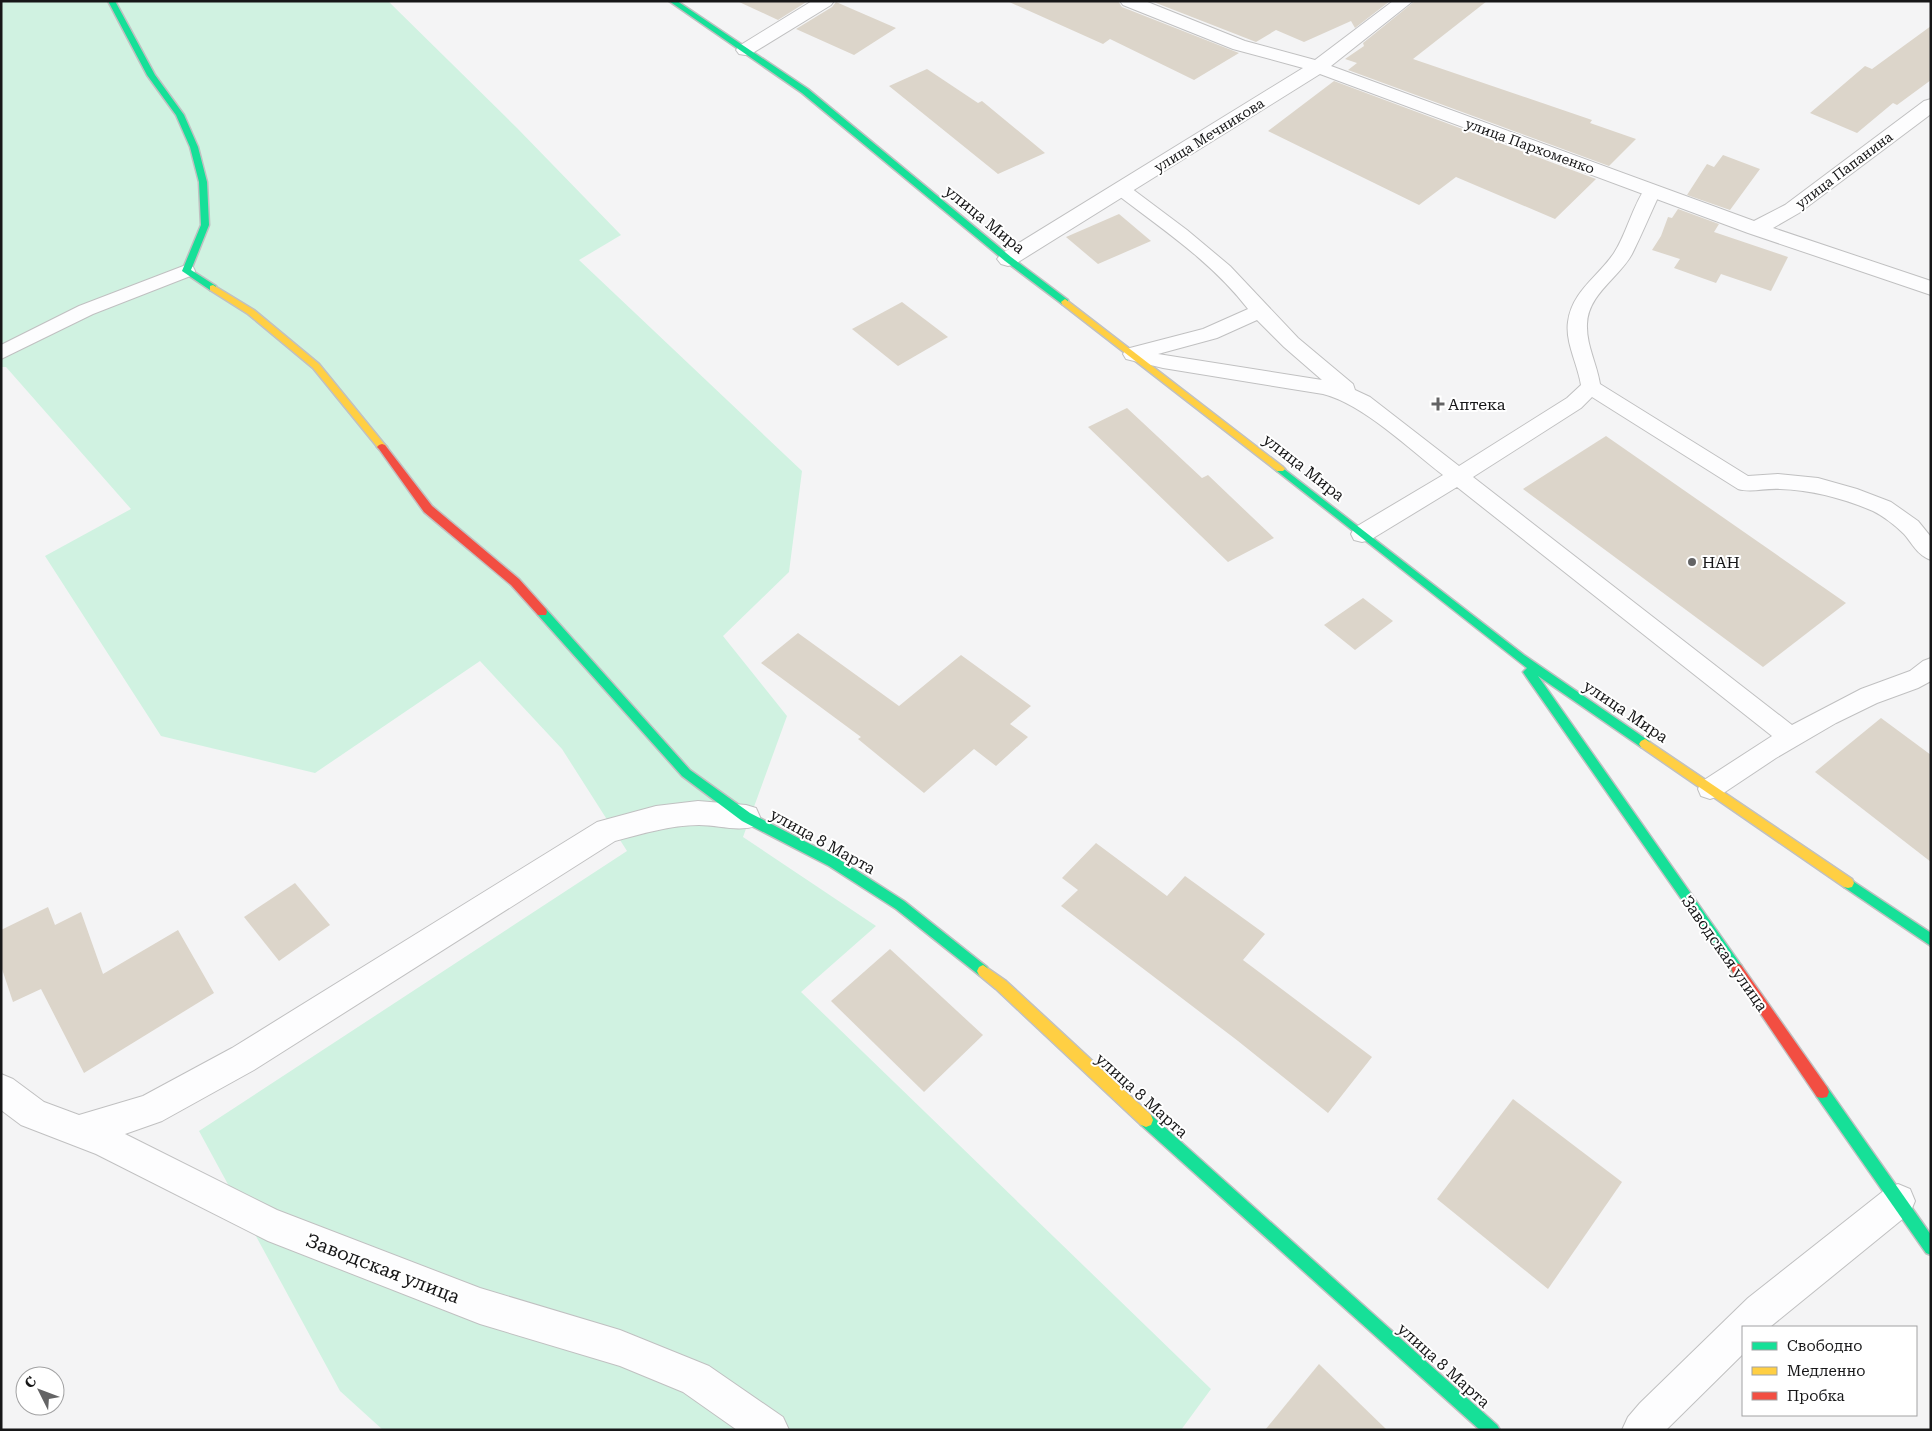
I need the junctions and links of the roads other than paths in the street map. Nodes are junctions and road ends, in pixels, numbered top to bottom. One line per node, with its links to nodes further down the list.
1 (111, 1): 13 (street)
2 (672, 1): 6 (street, улица Мира)
3 (825, 1): 6 (street)
4 (1129, 1): 7 (street, улица Пархоменко)
5 (1404, 1): 7 (street, улица Мечникова)
6 (745, 50): 12 (street, улица Мира)
7 (1318, 67): 9 (street, улица Мечникова); 10 (street, улица Пархоменко)
8 (1931, 105): 11 (street, улица Папанина)
9 (1121, 189): 12 (street, улица Мечникова); 15 (lane)
10 (1652, 191): 11 (street, улица Пархоменко); 18 (lane)
11 (1755, 229): 14 (street, улица Пархоменко)
12 (1008, 259): 17 (street, улица Мира)
13 (186, 271): 16 (lane); 27 (street, улица 8 Марта)
14 (1931, 288)
15 (1260, 311): 17 (lane); 19 (lane)
16 (1, 353)
17 (1133, 354): 19 (lane); 21 (street, улица Мира)
18 (1591, 387): 20 (lane); 22 (lane)
19 (1363, 402): 20 (lane)
20 (1458, 476): 21 (lane); 25 (lane)
21 (1362, 534): 23 (street, улица Мира)
22 (1931, 552)
23 (1520, 658): 26 (street, улица Мира); 31 (street, Заводская улица)
24 (1928, 673): 25 (lane)
25 (1792, 738): 26 (lane)
26 (1710, 789): 28 (street, улица Мира)
27 (746, 817): 30 (street); 36 (street, улица 8 Марта)
28 (1931, 940)
29 (1, 1090): 30 (street, Заводская улица)
30 (80, 1131): 35 (street, Заводская улица)
31 (1898, 1201): 32 (street, Заводская улица); 33 (street)
32 (1931, 1248)
33 (1746, 1326)
34 (1742, 1330): 37 (street)
35 (770, 1430)
36 (1492, 1430)
37 (1641, 1430)

